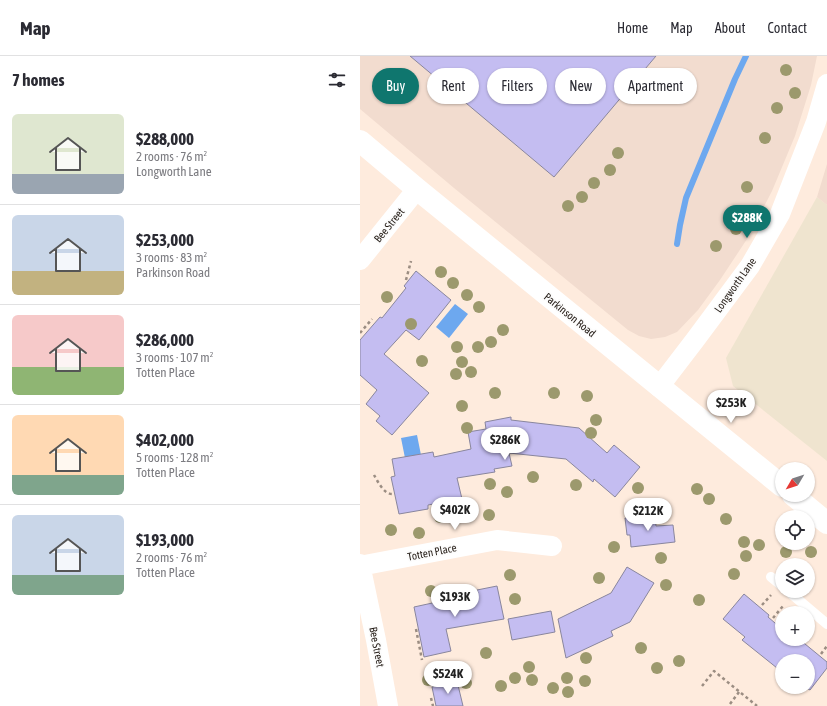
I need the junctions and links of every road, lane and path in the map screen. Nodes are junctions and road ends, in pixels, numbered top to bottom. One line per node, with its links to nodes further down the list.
1 (827, 84): 9 (street, Longworth Lane)
2 (360, 141): 3 (main road, Parkinson Road)
3 (417, 189): 4 (street, Bee Street); 9 (main road, Parkinson Road)
4 (360, 260)
5 (411, 261): 6 (path)
6 (406, 280)
7 (372, 318): 8 (path)
8 (360, 333)
9 (659, 387): 11 (main road, Parkinson Road)
10 (374, 475): 12 (path)
11 (775, 480)
12 (392, 494)
13 (802, 502): 14 (main road)
14 (827, 523)
15 (552, 546): 16 (street, Totten Place)
16 (360, 565): 31 (street, Bee Street)
17 (771, 577): 18 (lane)
18 (775, 580)
19 (476, 590): 20 (path)
20 (455, 594)
21 (796, 598): 22 (lane)
22 (827, 624)
23 (416, 629): 26 (path)
24 (827, 646): 25 (path)
25 (821, 654)
26 (422, 660)
27 (702, 686): 28 (path)
28 (739, 692): 30 (path); 33 (path)
29 (431, 698): 32 (path)
30 (730, 704)
31 (388, 706)
32 (433, 706)
33 (757, 706)

